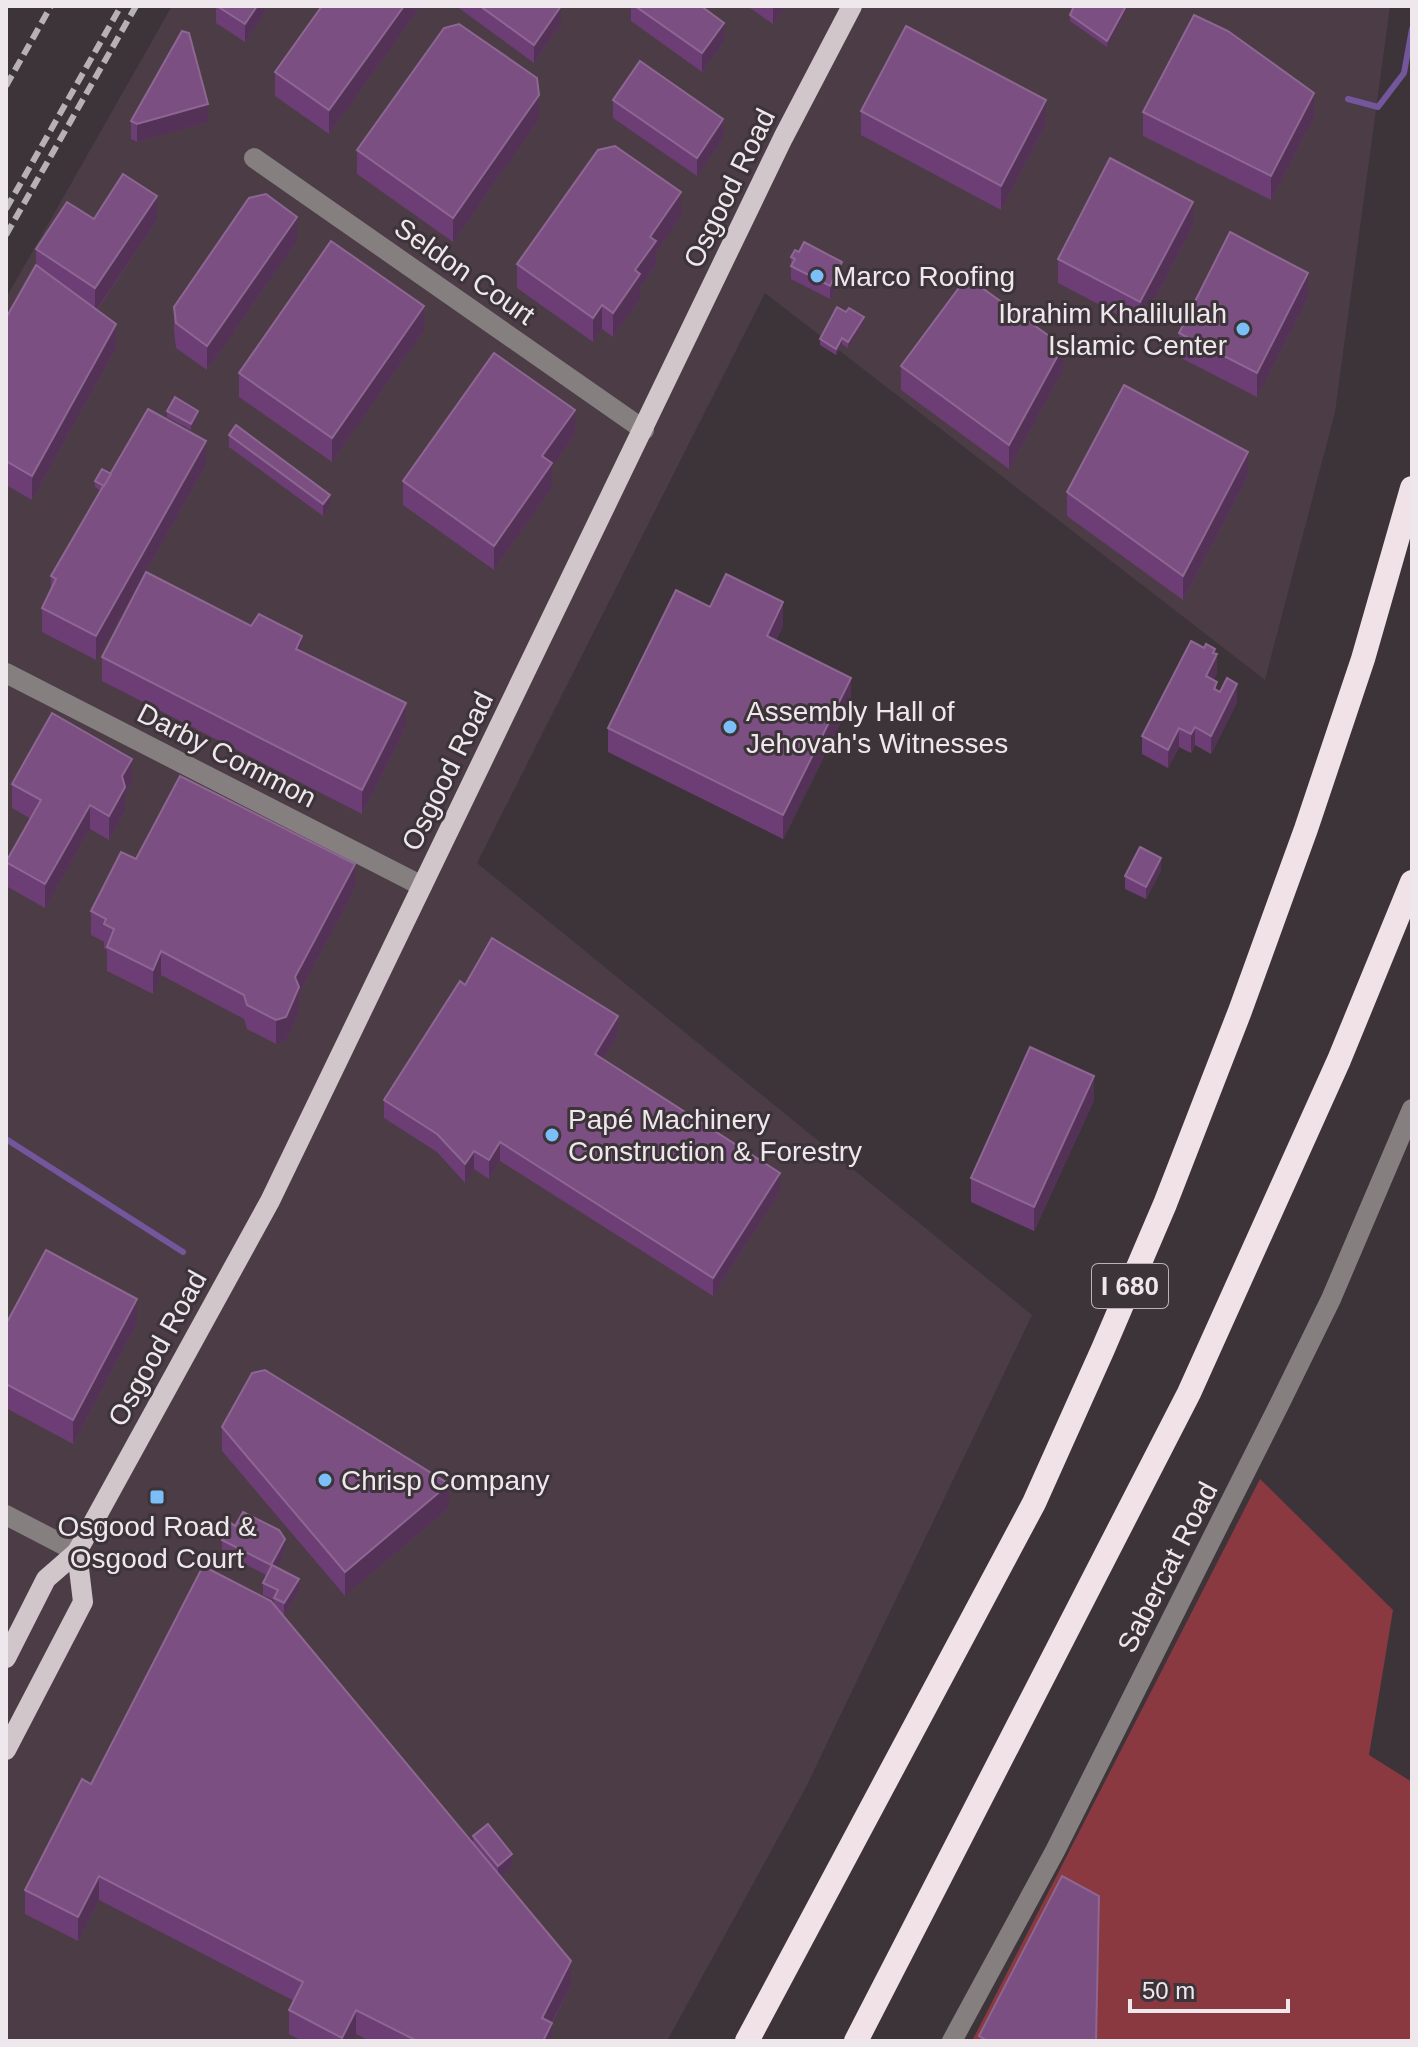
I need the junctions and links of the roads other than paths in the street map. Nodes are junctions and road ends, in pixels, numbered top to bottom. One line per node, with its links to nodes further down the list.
1 (852, 6): 3 (main road, Osgood Road)
2 (254, 158): 3 (street, Seldon Court)
3 (644, 430): 7 (main road, Osgood Road)
4 (1412, 488): 13 (highway, I 680)
5 (6, 673): 7 (street, Darby Common)
6 (1412, 882): 14 (highway)
7 (422, 886): 10 (main road, Osgood Road)
8 (1412, 1109): 15 (street, Sabercat Road)
9 (6, 1515): 10 (street)
10 (77, 1552): 11 (main road, Osgood Road); 12 (main road)
11 (6, 1658)
12 (6, 1750)
13 (747, 2041)
14 (856, 2041)
15 (952, 2041)

